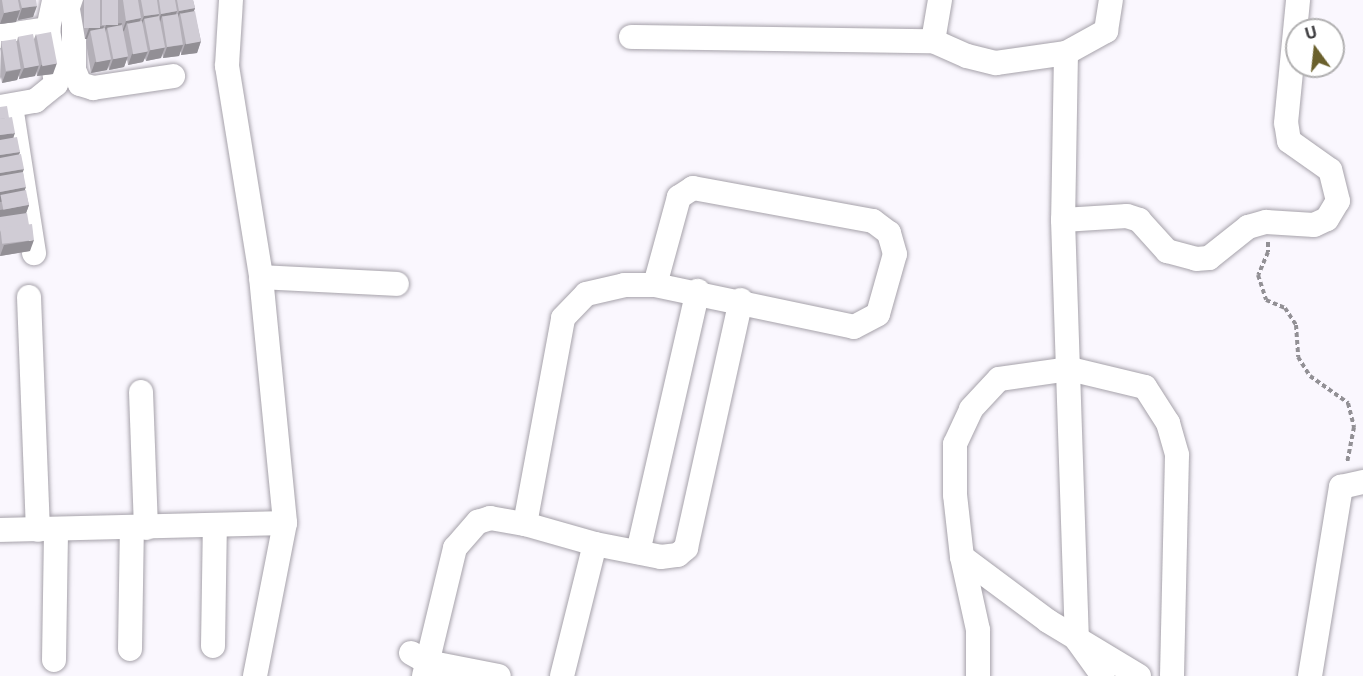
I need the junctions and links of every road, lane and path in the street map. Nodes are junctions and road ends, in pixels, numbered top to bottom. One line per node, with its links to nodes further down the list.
1 (231, 0): 16 (street)
2 (940, 0): 9 (street)
3 (1111, 0): 10 (street)
4 (1298, 0): 14 (street)
5 (75, 2): 6 (street); 11 (street)
6 (48, 29): 7 (street); 12 (street)
7 (0, 36)
8 (631, 37): 9 (street)
9 (933, 41): 10 (street)
10 (1066, 53): 13 (street)
11 (172, 76)
12 (5, 107): 15 (street)
13 (1063, 220): 14 (street); 22 (street)
14 (1266, 222): 24 (path)
15 (34, 253)
16 (261, 277): 17 (street); 25 (street)
17 (397, 284)
18 (655, 285): 19 (street); 21 (street); 26 (street)
19 (698, 291): 21 (street); 32 (street)
20 (29, 297): 30 (street)
21 (741, 300): 32 (street)
22 (1070, 369): 33 (street); 34 (street); 45 (street)
23 (141, 392): 28 (street)
24 (1352, 484): 46 (street)
25 (285, 523): 27 (street); 39 (street)
26 (525, 524): 31 (street); 38 (street)
27 (215, 525): 28 (street); 35 (street)
28 (139, 528): 30 (street); 36 (street)
29 (0, 530): 30 (street)
30 (47, 530): 37 (street)
31 (595, 543): 32 (street); 41 (street)
32 (638, 552)
33 (962, 557): 34 (street); 42 (street)
34 (1077, 640): 43 (street); 44 (street)
35 (213, 646)
36 (130, 649)
37 (54, 660)
38 (421, 664): 40 (street)
39 (255, 676)
40 (499, 676)
41 (562, 676)
42 (978, 676)
43 (1103, 676)
44 (1139, 676)
45 (1172, 676)
46 (1310, 676)

